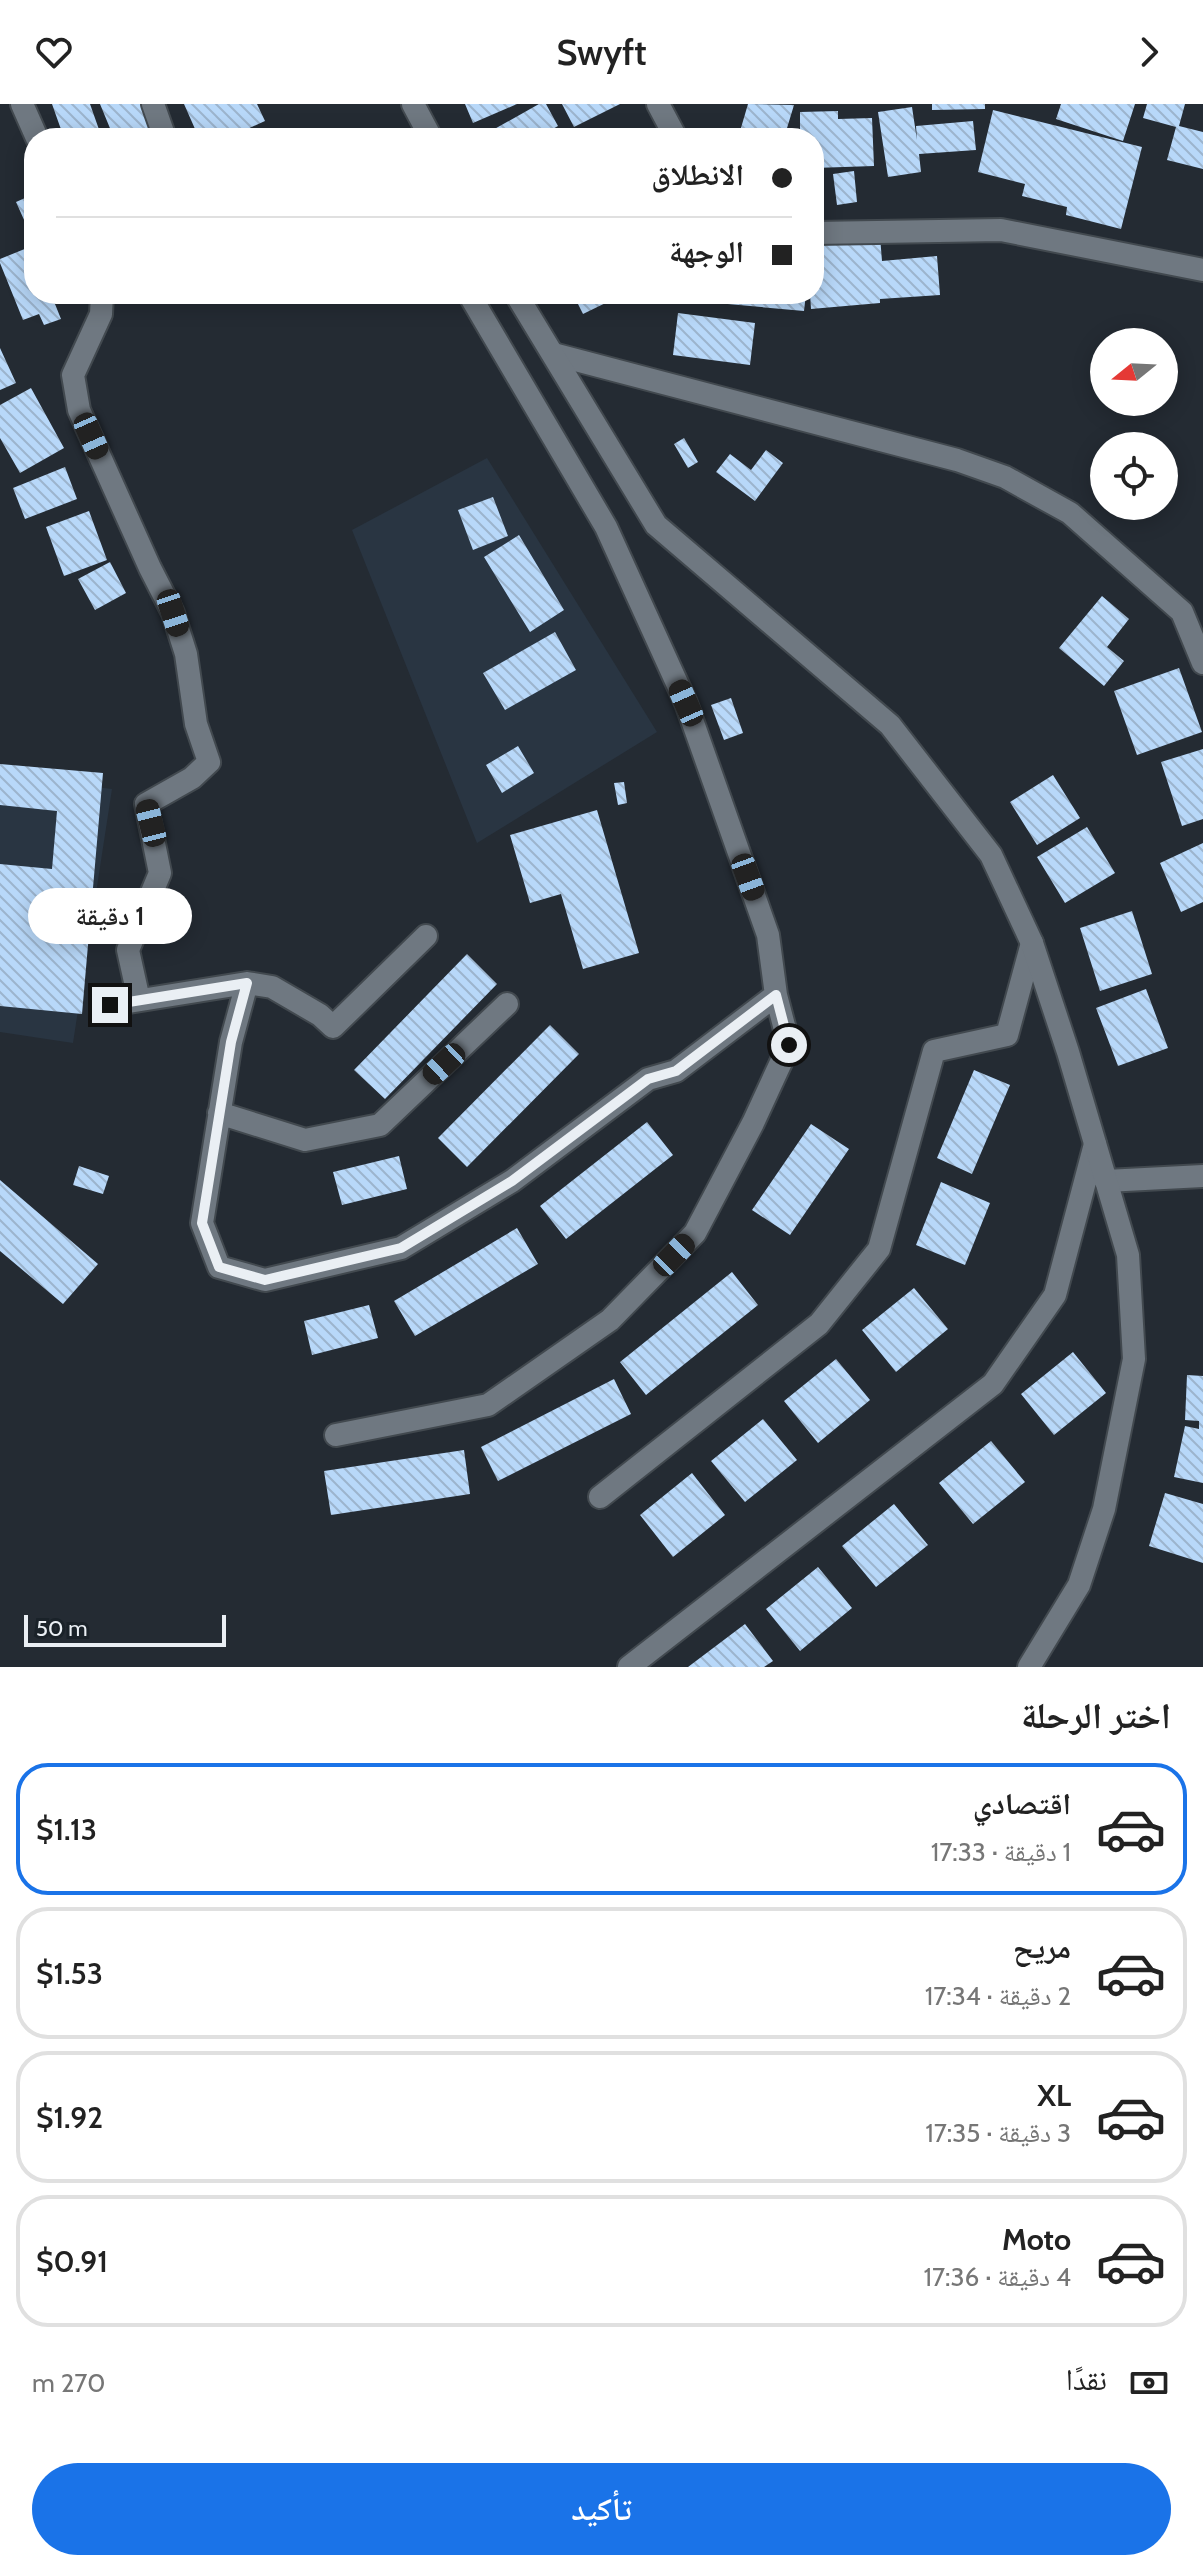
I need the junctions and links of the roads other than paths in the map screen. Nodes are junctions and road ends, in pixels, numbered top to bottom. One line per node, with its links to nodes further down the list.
1 (22, 104): 5 (street)
2 (153, 104): 6 (street)
3 (413, 104): 7 (street)
4 (658, 104): 8 (street)
5 (33, 128)
6 (161, 128)
7 (426, 128)
8 (671, 128)
9 (824, 233): 10 (street)
10 (1203, 270)
11 (102, 304): 20 (street)
12 (475, 304): 19 (street)
13 (522, 304): 14 (street)
14 (553, 354): 15 (street); 17 (street)
15 (1203, 663)
16 (426, 936): 18 (street)
17 (1032, 943): 24 (street); 28 (street)
18 (247, 983): 20 (street); 23 (street)
19 (776, 995): 23 (street); 27 (street)
20 (139, 1000): 22 (street)
21 (507, 1004): 23 (street)
22 (110, 1005)
23 (219, 1113)
24 (1095, 1144): 26 (street); 29 (street)
25 (1203, 1176): 26 (street)
26 (1106, 1181): 30 (street)
27 (336, 1435)
28 (600, 1497)
29 (629, 1667)
30 (1029, 1667)

